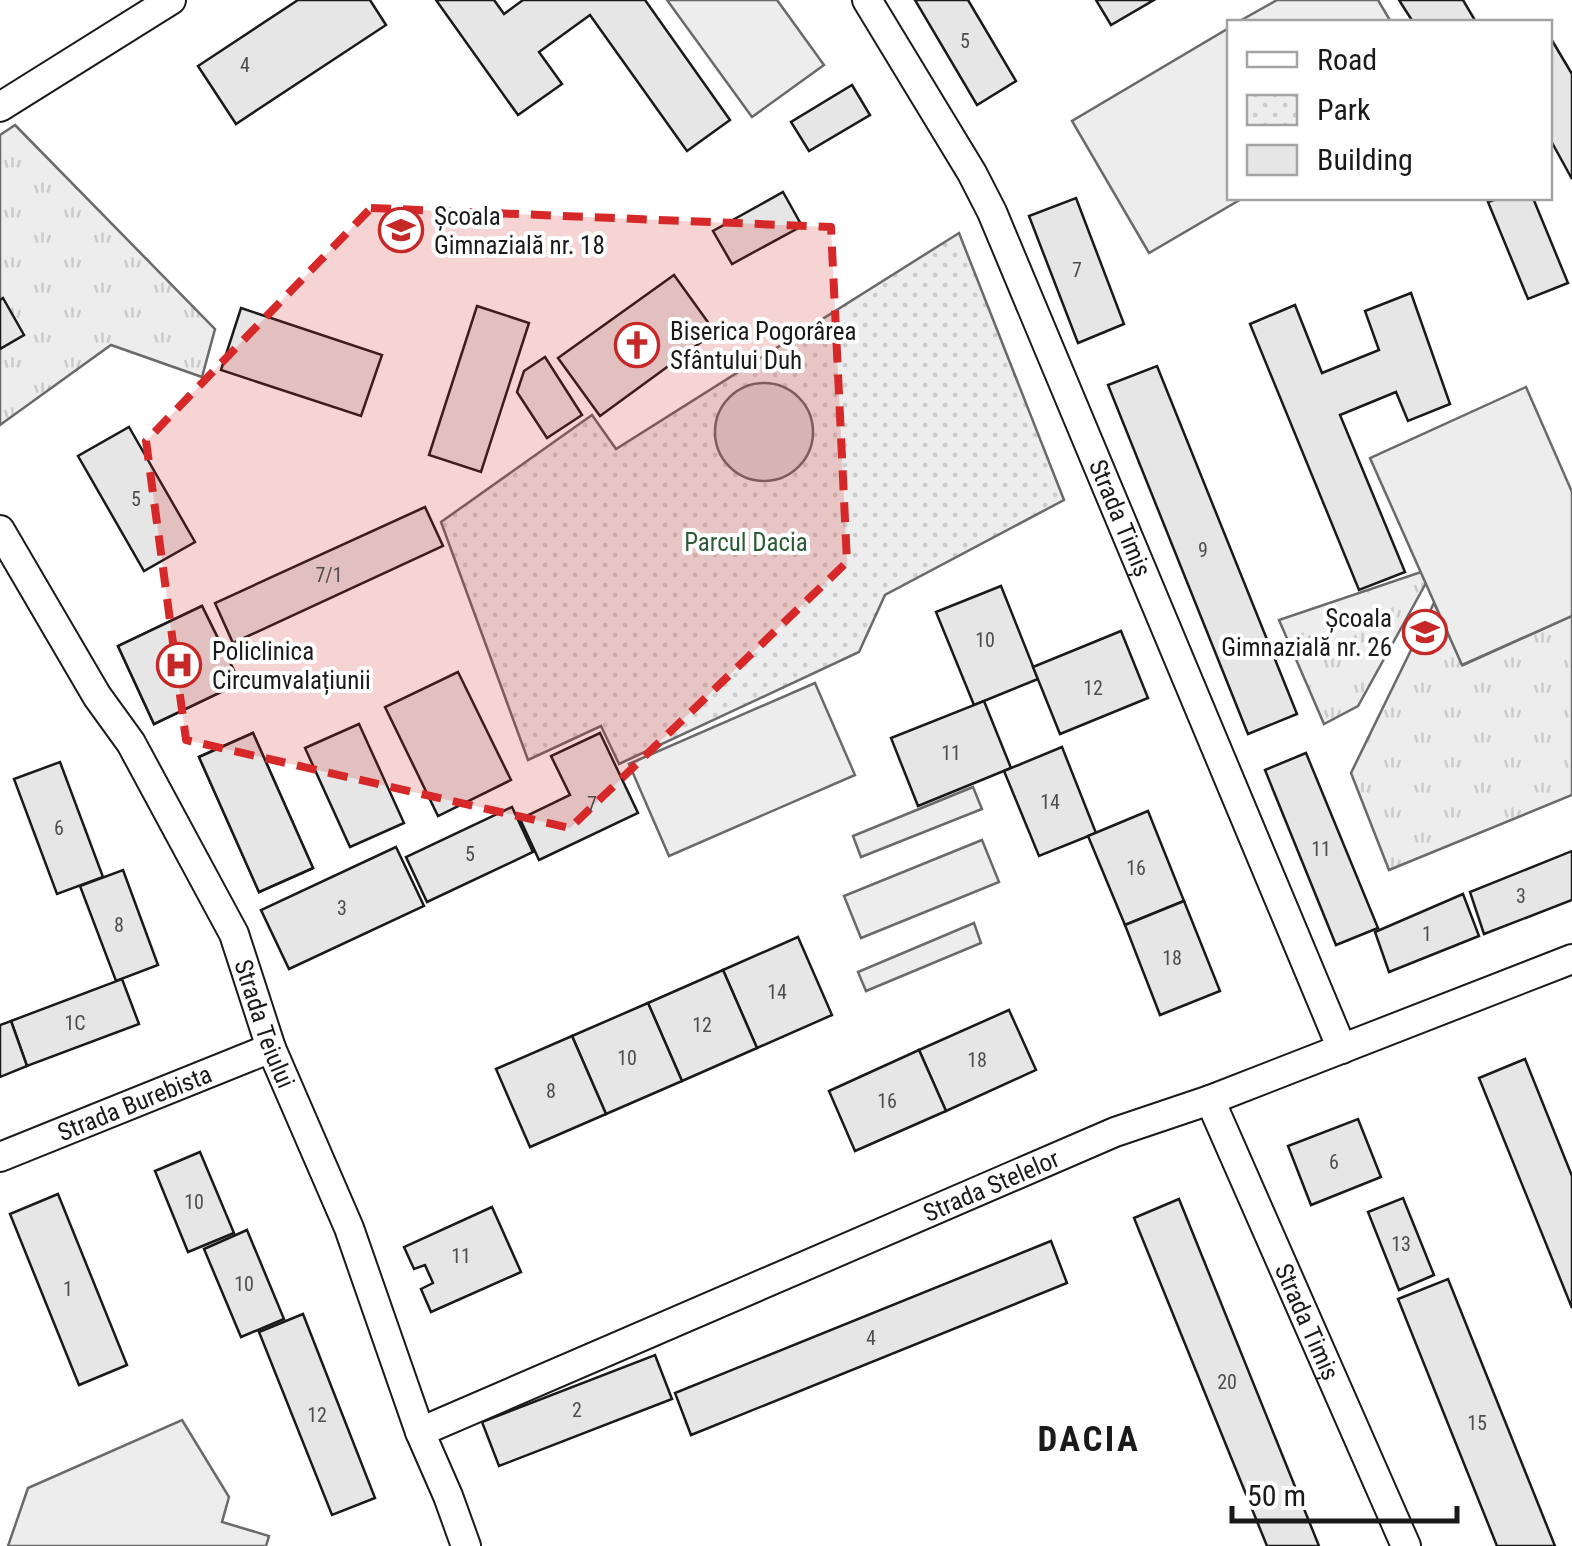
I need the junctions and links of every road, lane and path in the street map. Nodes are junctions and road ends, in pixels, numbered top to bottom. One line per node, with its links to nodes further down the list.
1 (171, 0): 3 (street)
2 (867, 0): 7 (street, Strada Timiș)
3 (0, 107)
4 (0, 530): 6 (street, Strada Teiului)
5 (1572, 958): 7 (street, Strada Stelelor)
6 (271, 1048): 9 (street, Strada Burebista); 10 (street, Strada Teiului)
7 (1342, 1049): 8 (street, Strada Stelelor)
8 (1210, 1100): 10 (street, Strada Stelelor); 12 (street, Strada Timiș)
9 (0, 1156)
10 (420, 1432): 11 (street, Strada Teiului)
11 (466, 1546)
12 (1406, 1546)

